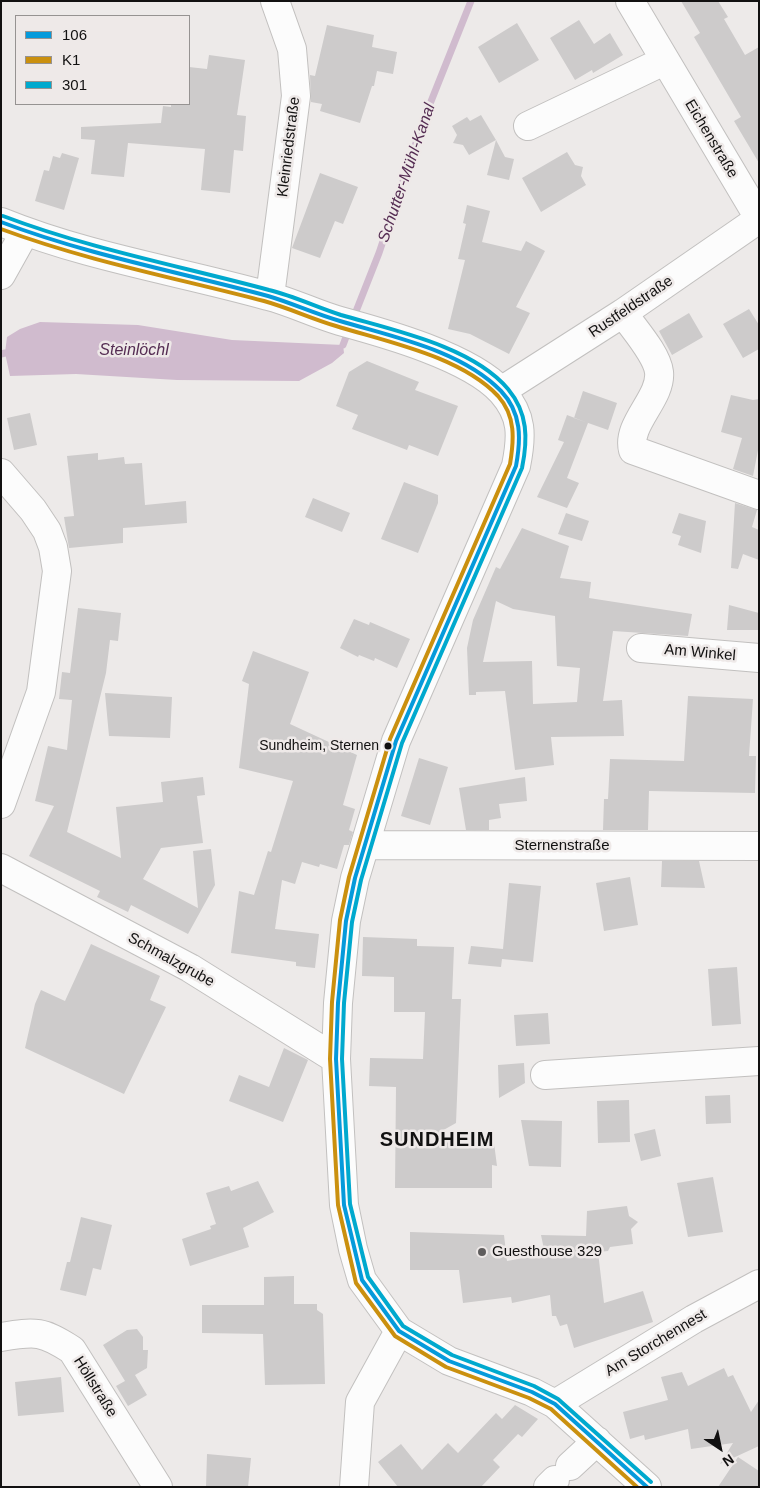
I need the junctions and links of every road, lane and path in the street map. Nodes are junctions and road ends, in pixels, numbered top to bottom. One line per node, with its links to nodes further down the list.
1 (276, 1): 8 (street, Kleinriedstraße)
2 (630, 1): 3 (street, Eichenstraße)
3 (664, 61): 4 (street); 5 (street, Eichenstraße)
4 (528, 126)
5 (759, 218): 9 (street, Rustfeldstraße)
6 (13, 227): 7 (street); 8 (street)
7 (1, 275)
8 (270, 296): 10 (street)
9 (623, 313): 10 (street, Rustfeldstraße); 12 (street)
10 (501, 391): 16 (street)
11 (1, 473): 15 (street)
12 (759, 495)
13 (642, 648): 14 (street, Am Winkel)
14 (759, 658)
15 (1, 804)
16 (365, 845): 17 (street, Sternenstraße); 19 (street)
17 (759, 846)
18 (1, 868): 19 (street, Schmalzgrube)
19 (336, 1059): 23 (street)
20 (759, 1061): 21 (street)
21 (545, 1075)
22 (759, 1284): 25 (street, Am Storchennest)
23 (399, 1331): 25 (street); 29 (street)
24 (1, 1337): 28 (street, Höllstraße)
25 (555, 1404): 26 (street)
26 (597, 1440): 27 (street); 30 (street)
27 (558, 1478)
28 (158, 1487)
29 (354, 1487)
30 (647, 1487)

